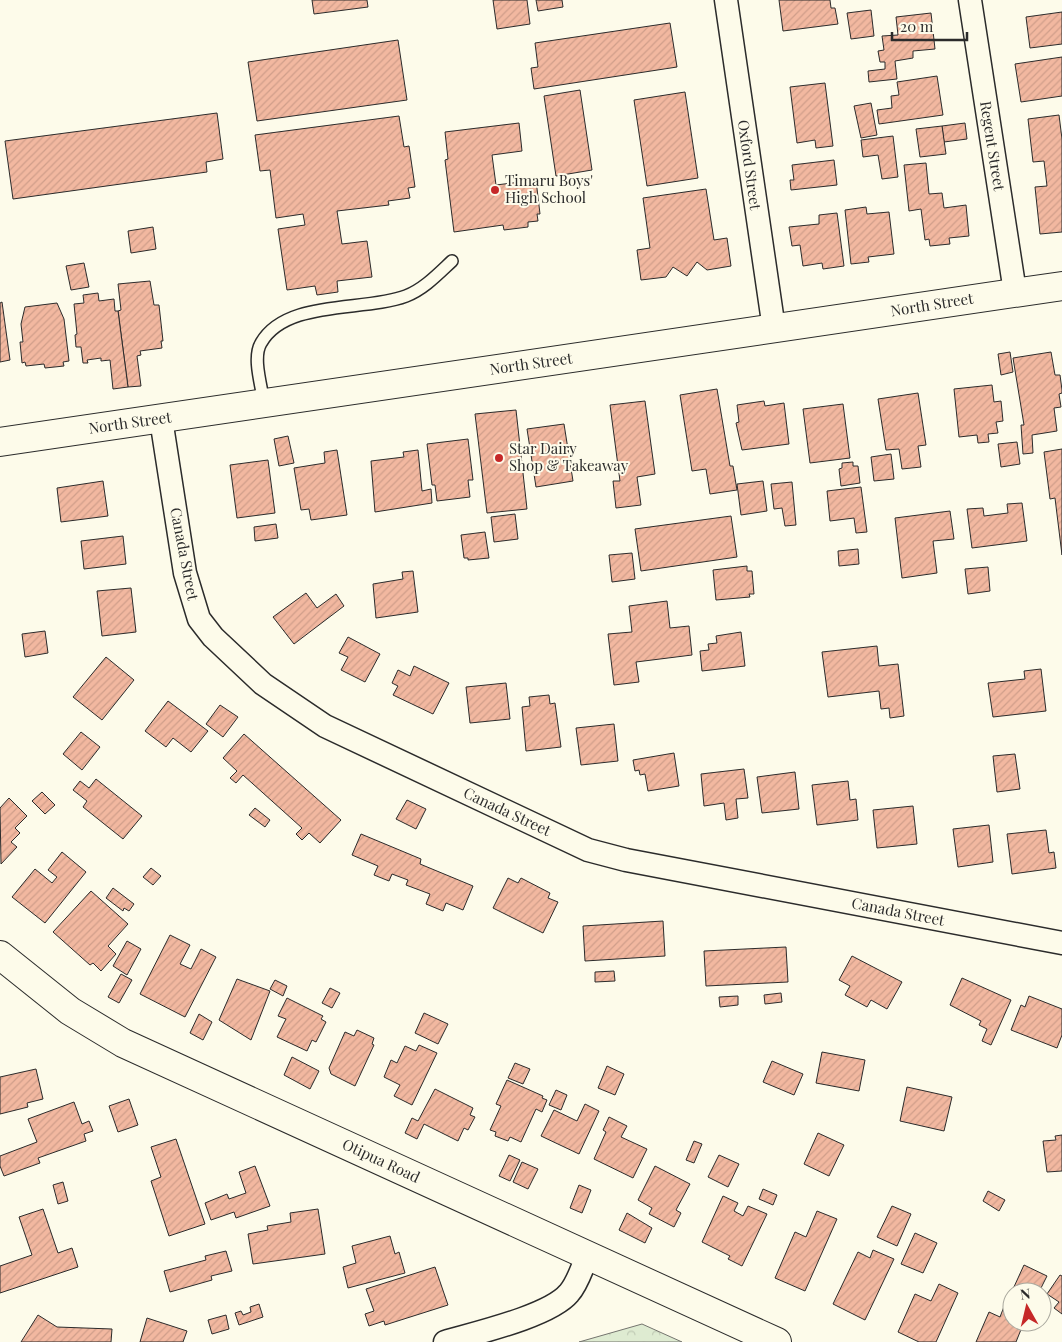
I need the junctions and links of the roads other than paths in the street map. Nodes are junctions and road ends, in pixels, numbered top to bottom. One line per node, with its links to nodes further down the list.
1 (726, 0): 6 (street, Oxford Street)
2 (970, 0): 5 (street, Regent Street)
3 (452, 261): 7 (lane)
4 (1062, 286): 5 (street, North Street)
5 (1015, 292): 6 (street, North Street)
6 (774, 329): 7 (street, North Street)
7 (264, 404): 8 (street, North Street)
8 (161, 419): 9 (street, North Street); 10 (street, Canada Street)
9 (0, 442)
10 (1062, 943)
11 (0, 955): 12 (street, Otipua Road)
12 (588, 1255): 13 (street); 14 (street, Otipua Road)
13 (445, 1342)
14 (777, 1342)

